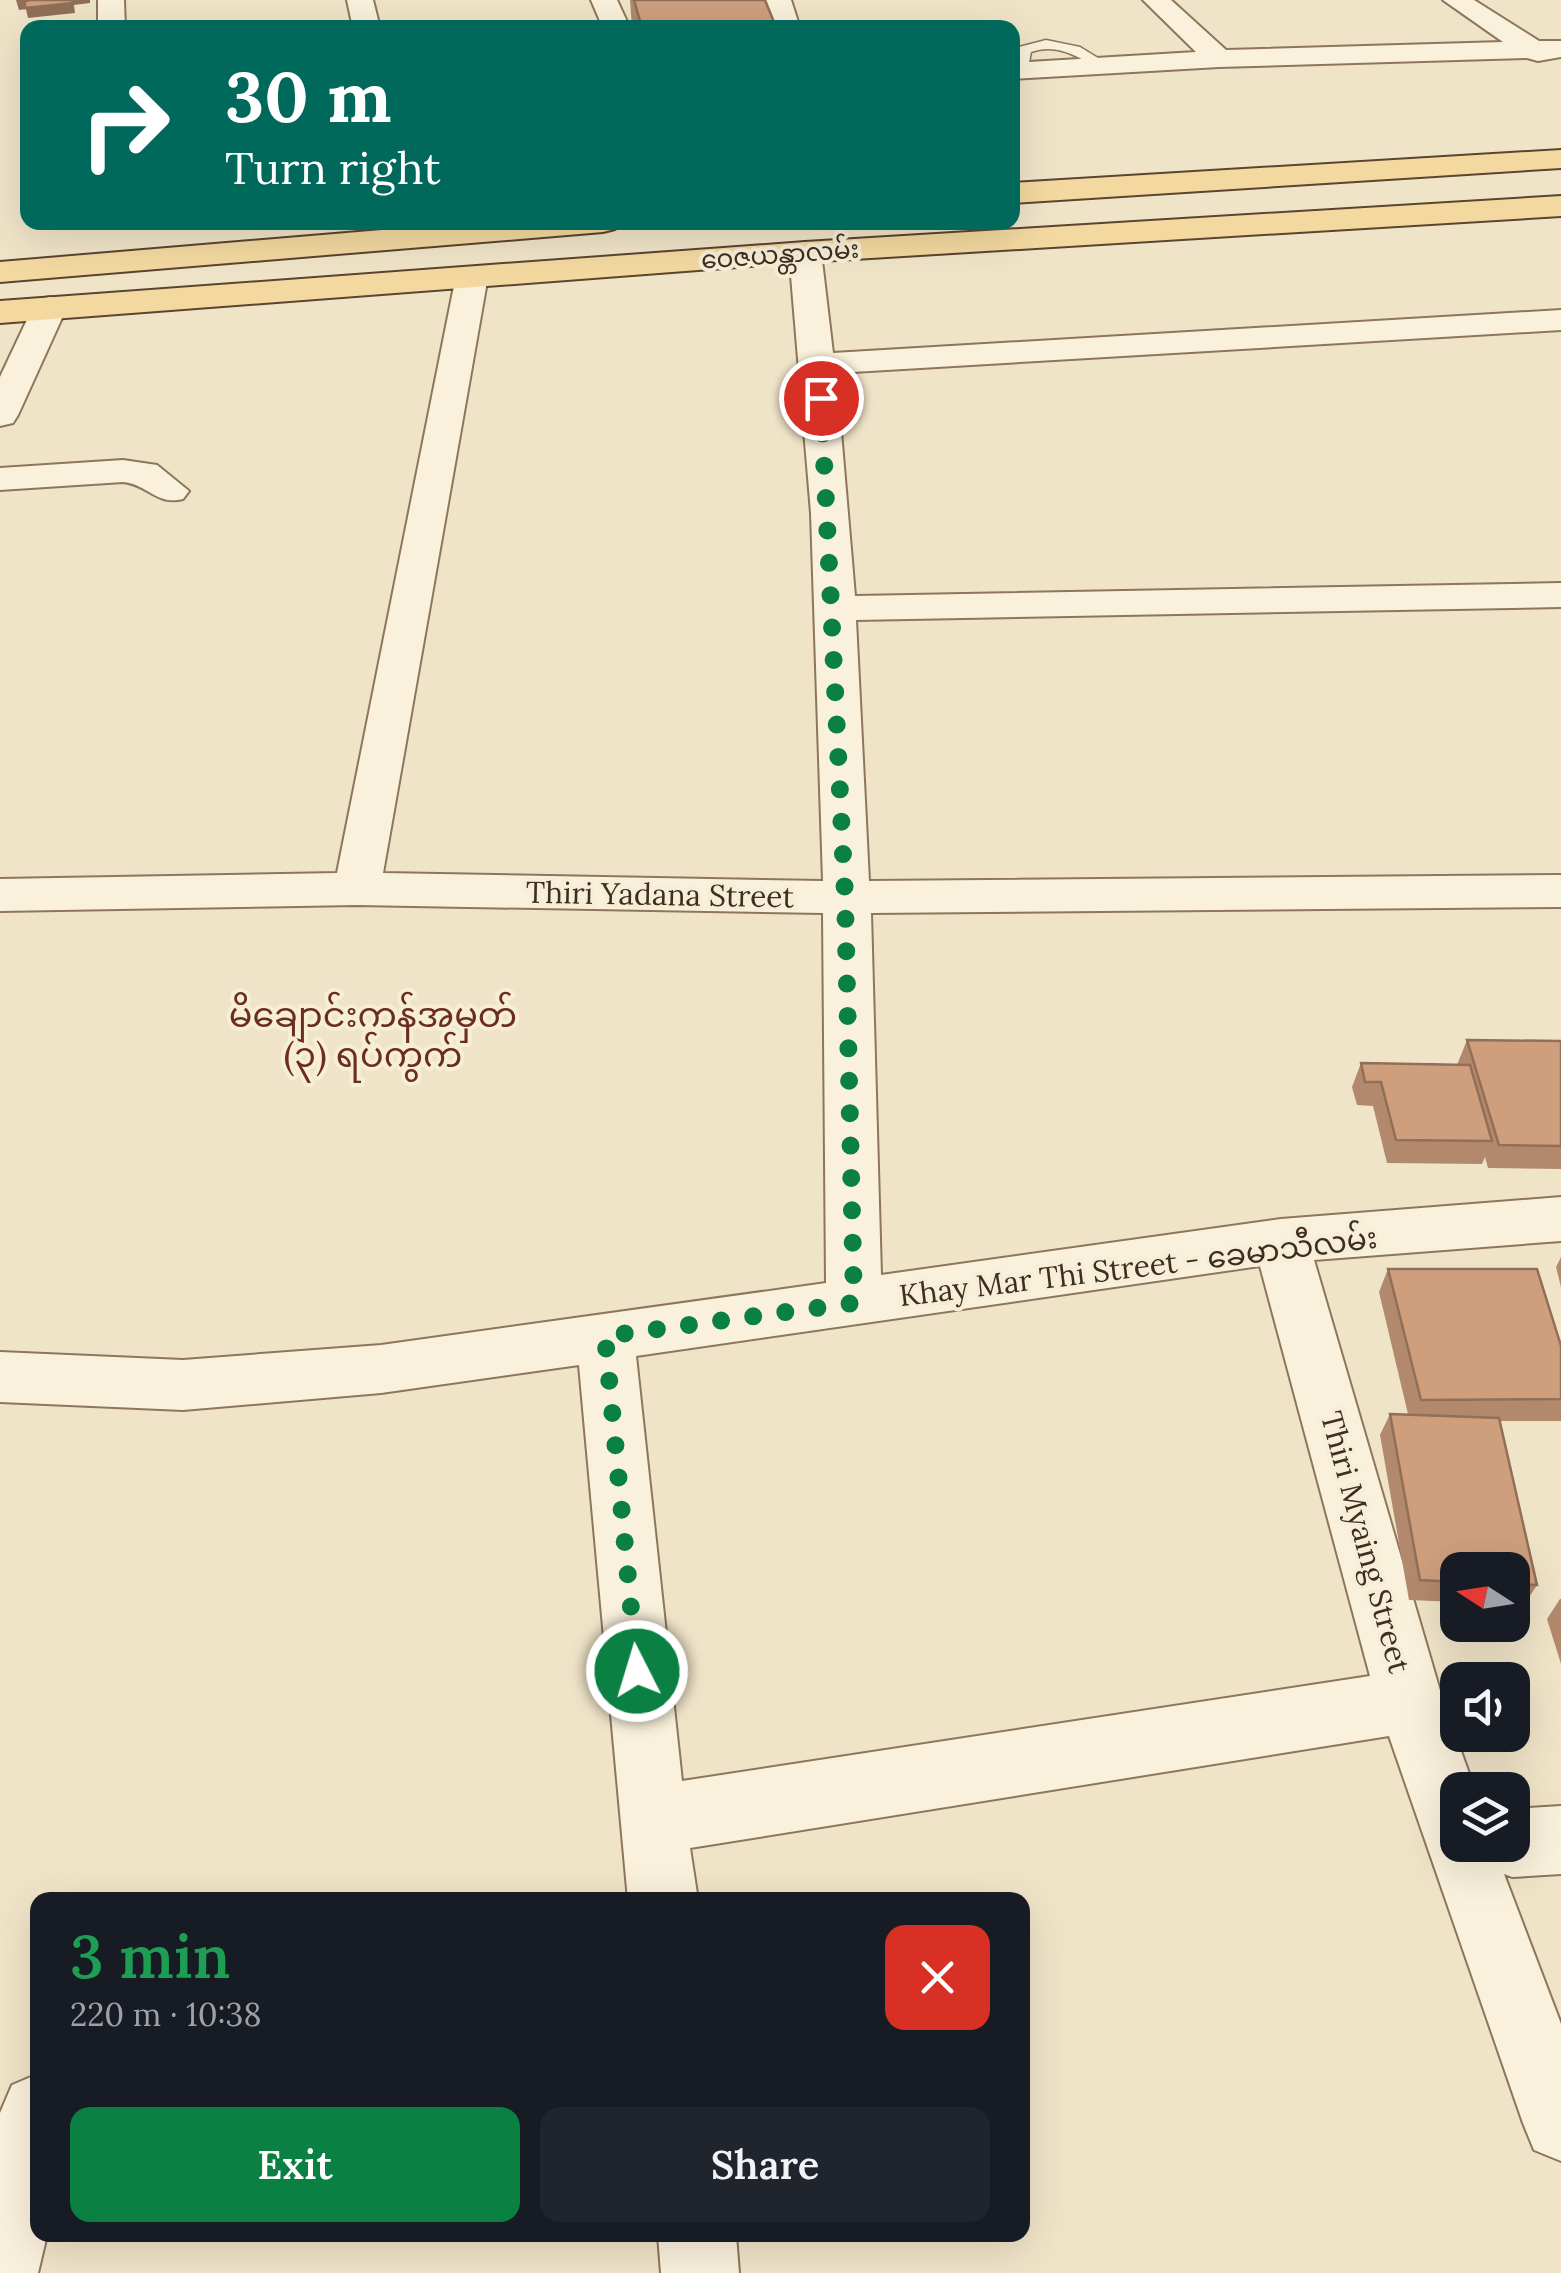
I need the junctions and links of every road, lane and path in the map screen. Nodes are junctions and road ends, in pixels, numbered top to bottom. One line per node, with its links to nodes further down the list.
1 (1156, 0): 4 (street)
2 (1456, 0): 3 (street)
3 (1547, 49): 4 (street); 6 (street)
4 (1220, 59): 5 (street)
5 (1020, 71)
6 (1561, 74)
7 (1561, 159): 8 (main road)
8 (1436, 165): 9 (main road); 11 (main road)
9 (1020, 192)
10 (1561, 206): 11 (main road, ဝေဇယန္တာလမ်း)
11 (1472, 210): 13 (main road, ဝေဇယန္တာလမ်း)
12 (507, 230): 14 (main road)
13 (805, 252): 15 (main road, ဝေဇယန္တာလမ်း); 19 (street)
14 (0, 272)
15 (472, 276): 16 (main road, ဝေဇယန္တာလမ်း); 25 (street)
16 (50, 308): 17 (main road, ဝေဇယန္တာလမ်း); 20 (street)
17 (0, 312)
18 (1561, 320): 19 (street)
19 (819, 364): 24 (street)
20 (0, 415)
21 (0, 480): 22 (street)
22 (170, 491)
23 (1561, 595): 24 (street)
24 (834, 608): 28 (street)
25 (357, 889): 27 (street, Thiri Yadana Street); 28 (street, Thiri Yadana Street)
26 (1561, 891): 28 (street, Thiri Yadana Street)
27 (0, 895)
28 (845, 896): 31 (street)
29 (1561, 1219): 30 (street, Khay Mar Thi Street - ခေမာသီလမ်း)
30 (1281, 1242): 31 (street, Khay Mar Thi Street - ခေမာသီလမ်း); 34 (street, Thiri Myaing Street)
31 (854, 1303): 32 (street, Khay Mar Thi Street - ခေမာသီလမ်း)
32 (605, 1336): 33 (street, Khay Mar Thi Street - ခေမာသီလမ်း); 36 (street)
33 (0, 1377)
34 (1410, 1700): 35 (street, Thiri Myaing Street); 36 (street)
35 (1442, 1772)
36 (652, 1820): 40 (street)
37 (1561, 1840): 38 (street)
38 (1530, 1841)
39 (1481, 1862): 43 (street, Thiri Myaing Street)
40 (662, 1892)
41 (30, 2090): 42 (street)
42 (0, 2092)
43 (1561, 2123)
44 (30, 2144): 46 (street)
45 (698, 2242): 47 (street)
46 (0, 2270)
47 (700, 2273)

